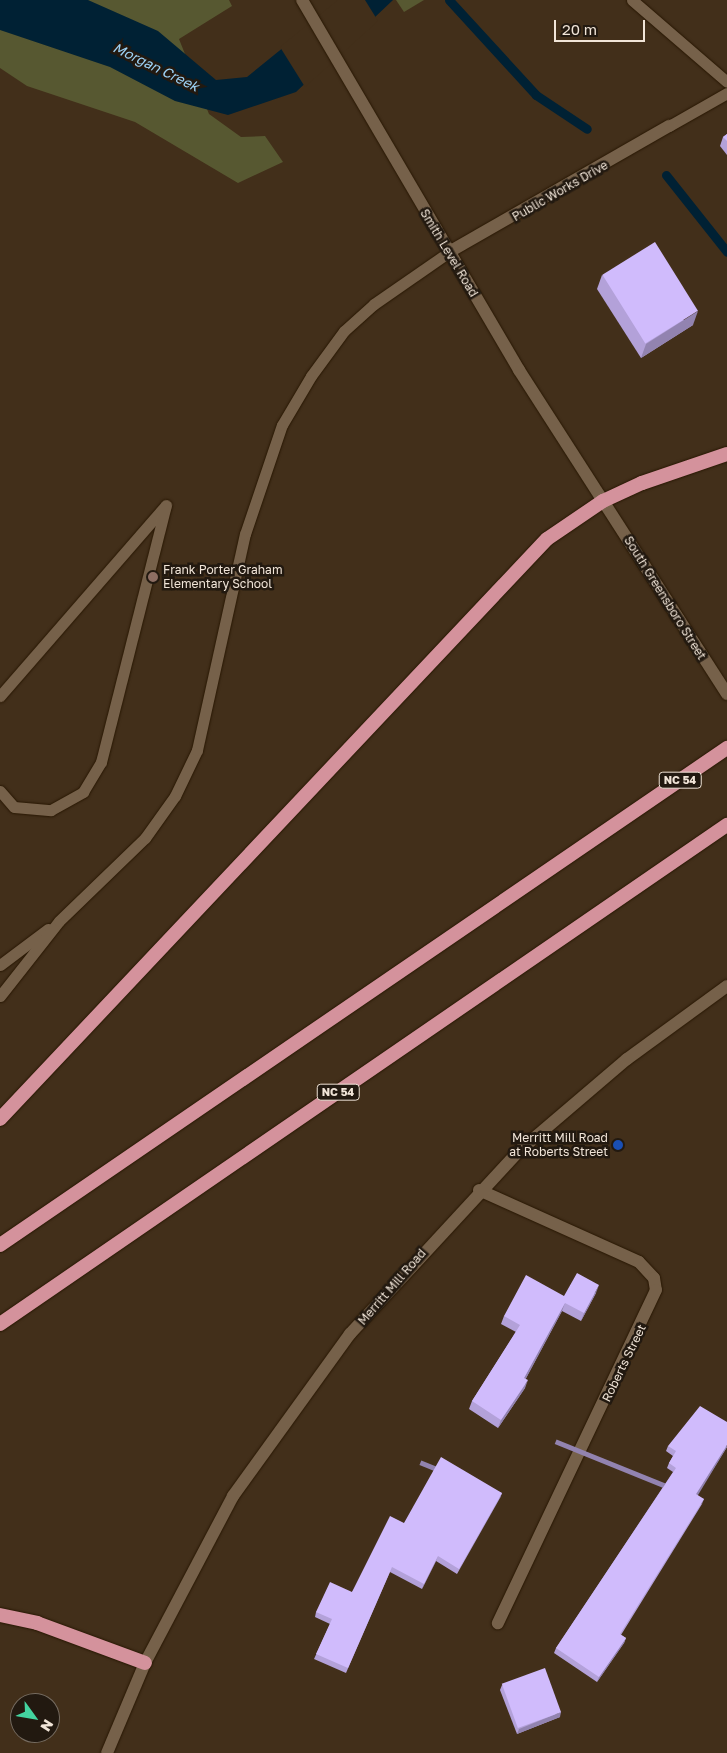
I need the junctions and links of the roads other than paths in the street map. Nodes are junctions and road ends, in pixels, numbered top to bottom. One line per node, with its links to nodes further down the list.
1 (302, 0): 6 (street, Smith Level Road)
2 (632, 0): 3 (lane)
3 (727, 82)
4 (727, 93): 5 (lane)
5 (669, 126): 6 (street, Public Works Drive)
6 (449, 252): 8 (street, Smith Level Road); 14 (lane)
7 (727, 454): 8 (highway)
8 (603, 501): 9 (street, South Greensboro Street); 18 (highway)
9 (727, 694)
10 (0, 696): 12 (lane)
11 (727, 748): 20 (highway, NC 54)
12 (0, 791)
13 (727, 825): 21 (highway, NC 54)
14 (59, 920): 15 (lane); 17 (lane)
15 (0, 965)
16 (727, 986): 19 (street, Merritt Mill Road)
17 (0, 996)
18 (0, 1119)
19 (478, 1190): 23 (street, Roberts Street); 24 (street, Merritt Mill Road)
20 (0, 1245)
21 (0, 1324)
22 (0, 1615): 24 (highway)
23 (498, 1624)
24 (145, 1663): 25 (street, Merritt Mill Road)
25 (107, 1753)

